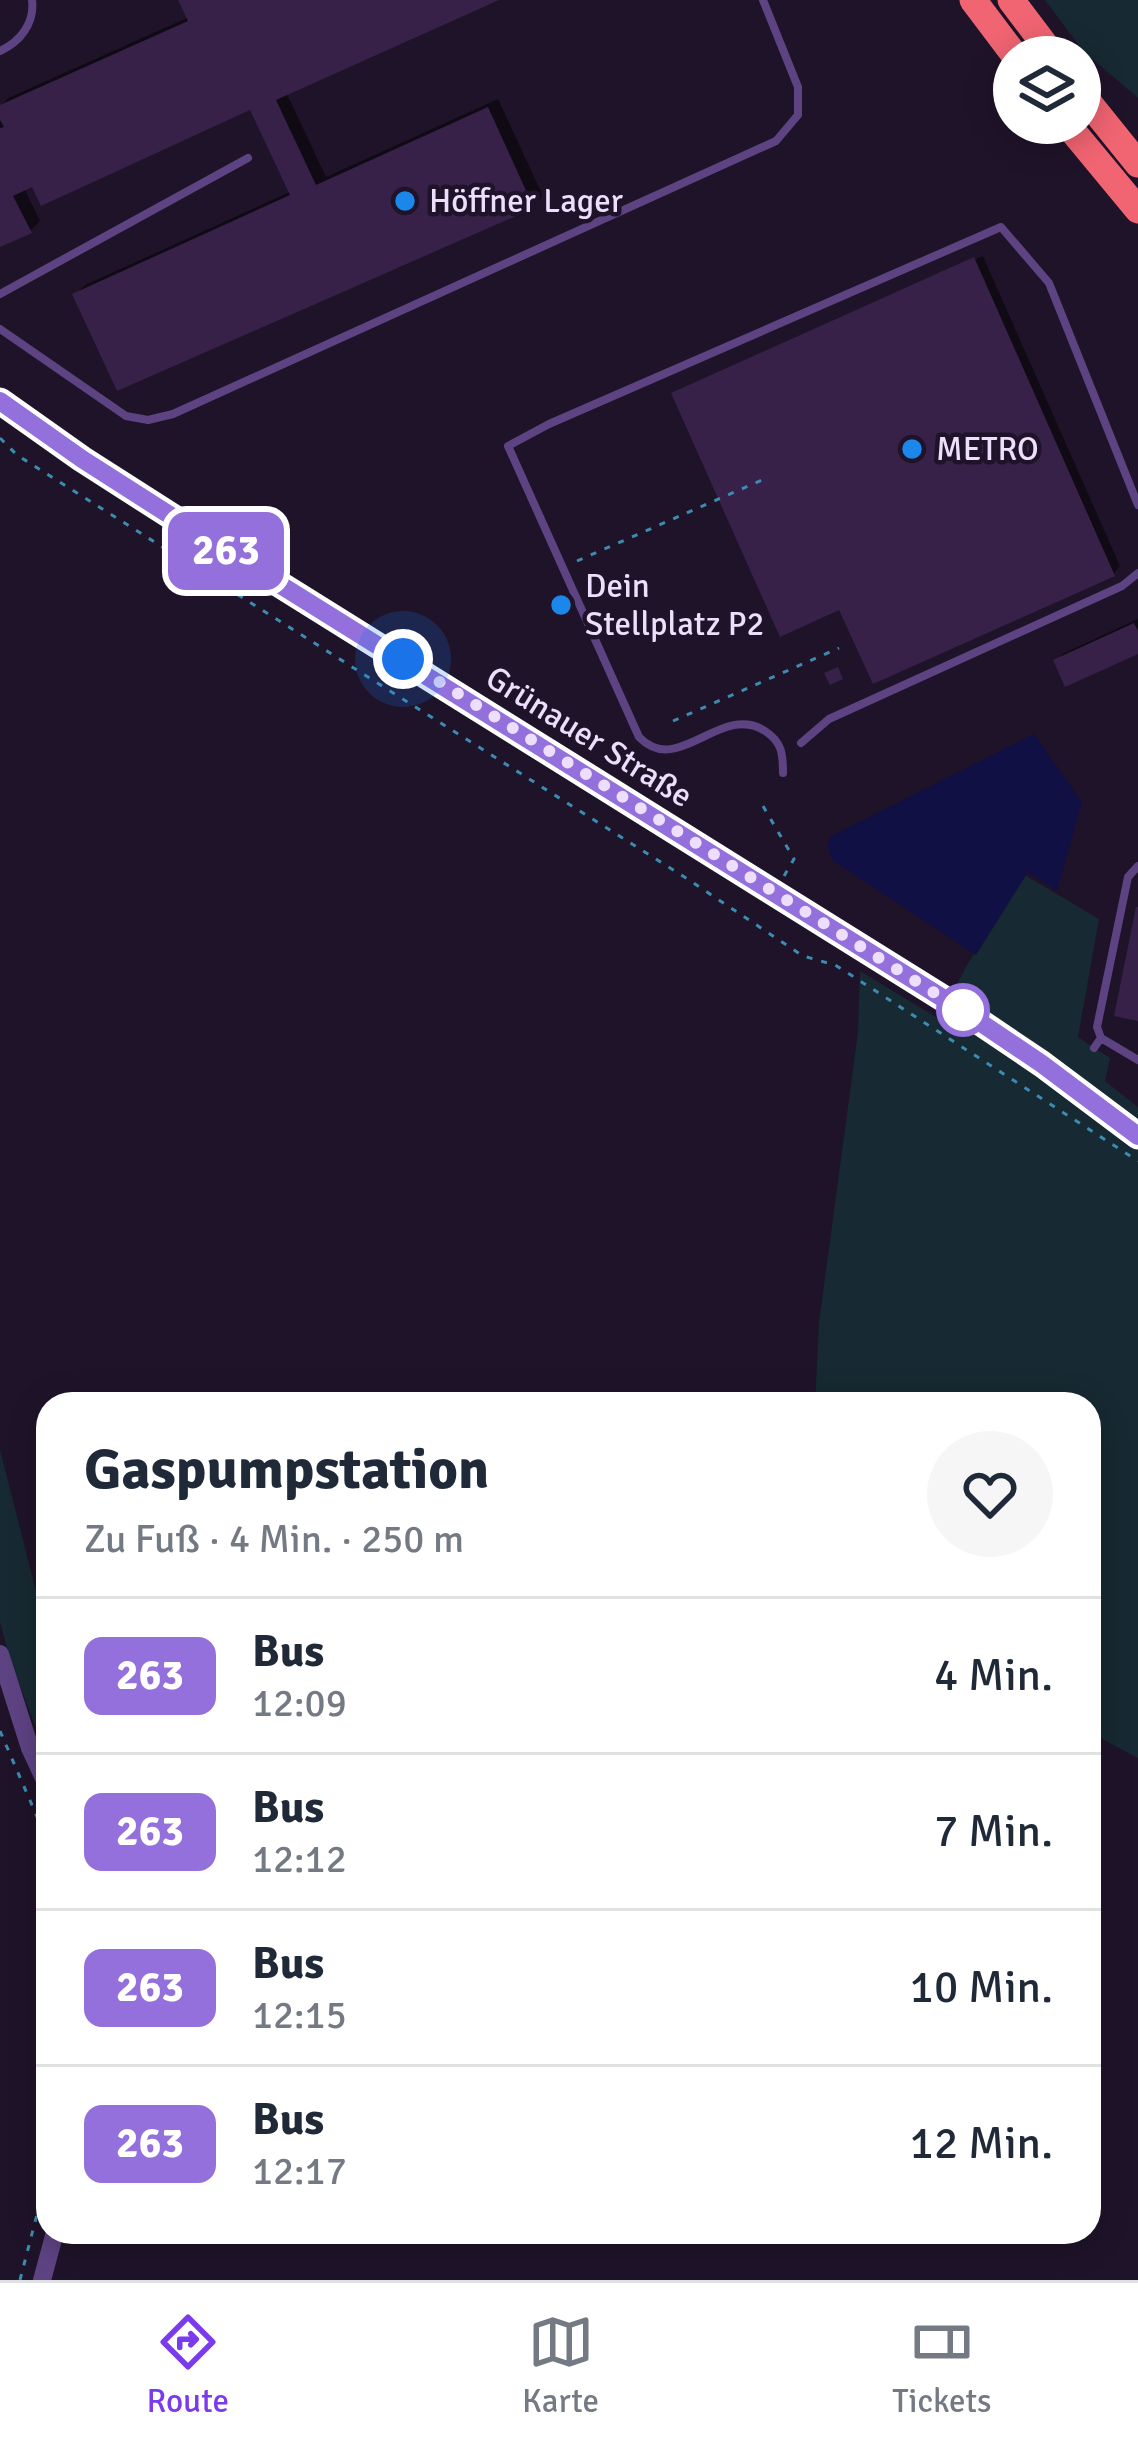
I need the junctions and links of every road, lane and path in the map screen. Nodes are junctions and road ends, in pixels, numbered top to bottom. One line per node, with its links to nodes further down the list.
1 (32, 0): 7 (lane)
2 (763, 0): 14 (lane)
3 (973, 0): 5 (highway)
4 (1011, 0): 6 (highway)
5 (1000, 36)
6 (1038, 36)
7 (0, 51)
8 (1101, 118): 11 (highway)
9 (1084, 144): 12 (highway)
10 (248, 158): 13 (lane)
11 (1138, 164)
12 (1138, 209)
13 (0, 294)
14 (0, 328)
15 (0, 401): 27 (main road, Grünauer Straße)
16 (0, 438): 32 (path)
17 (762, 480): 19 (path)
18 (1138, 505): 19 (lane)
19 (563, 567): 24 (lane)
20 (1138, 573): 23 (lane)
21 (839, 648): 22 (path)
22 (673, 721)
23 (801, 742)
24 (783, 773)
25 (763, 806): 27 (path)
26 (1138, 866): 28 (lane)
27 (773, 892): 31 (main road, Grünauer Straße)
28 (1101, 1038): 29 (lane); 30 (lane)
29 (1094, 1048)
30 (1138, 1060)
31 (1138, 1136)
32 (1138, 1161)
33 (0, 1654): 35 (street)
34 (0, 1732): 36 (path)
35 (36, 1757)
36 (36, 1814)
37 (36, 2218): 39 (path)
38 (52, 2244): 40 (street)
39 (20, 2280)
40 (42, 2280)

